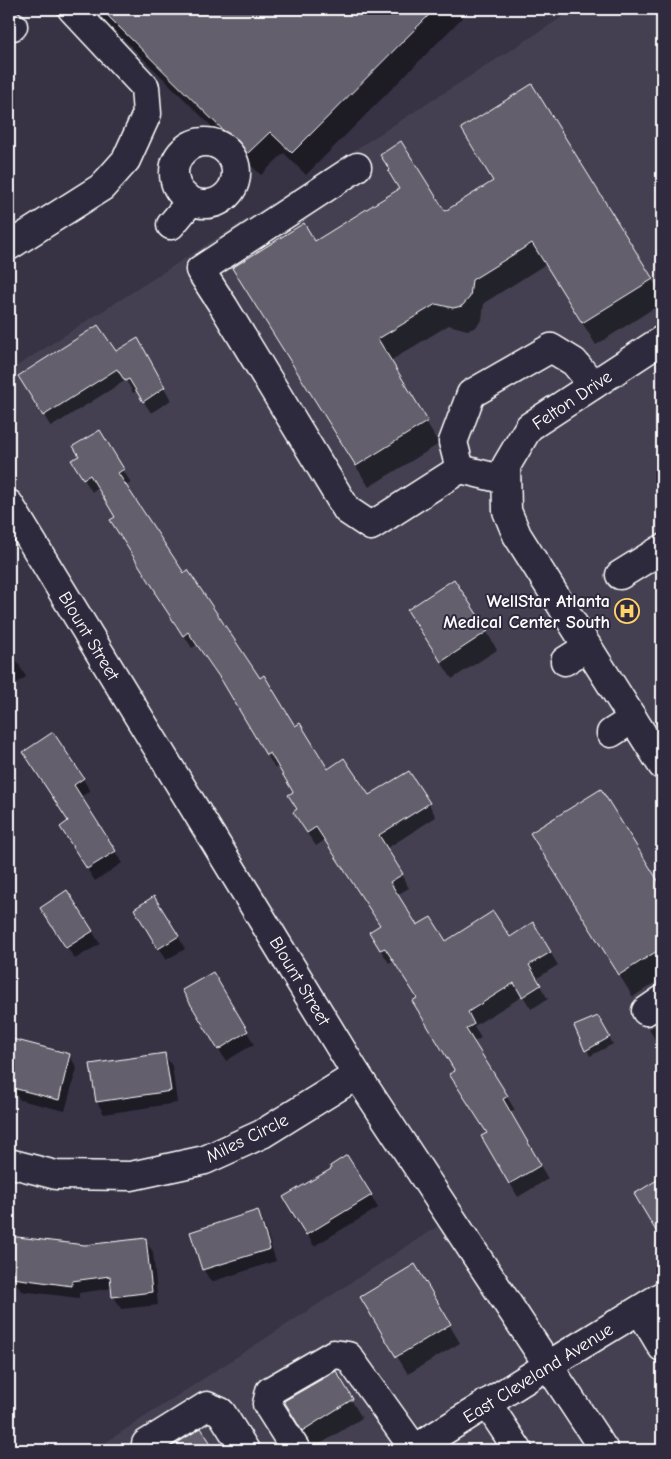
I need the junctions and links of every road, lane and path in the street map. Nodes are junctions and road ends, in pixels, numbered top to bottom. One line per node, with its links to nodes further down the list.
1 (72, 9): 5 (street)
2 (357, 167): 8 (street)
3 (191, 201): 4 (street)
4 (171, 225)
5 (9, 246)
6 (662, 340): 7 (street, Felton Drive)
7 (593, 385): 8 (street); 9 (street, Felton Drive)
8 (460, 469): 9 (street)
9 (506, 480): 13 (street, Felton Drive)
10 (9, 504): 16 (street, Blount Street)
11 (662, 549): 12 (street)
12 (620, 575)
13 (588, 647): 14 (street); 15 (street, Felton Drive)
14 (565, 661)
15 (662, 765)
16 (357, 1075): 17 (street, Miles Circle); 20 (street, Blount Street)
17 (9, 1163)
18 (651, 1303): 19 (street); 20 (street, East Cleveland Avenue)
19 (662, 1347)
20 (547, 1366): 21 (street, East Cleveland Avenue); 27 (street, Blount Street)
21 (487, 1404): 25 (street, East Cleveland Avenue); 26 (street)
22 (145, 1450): 23 (street)
23 (245, 1450)
24 (296, 1450): 25 (street)
25 (414, 1450)
26 (518, 1450)
27 (604, 1450)

